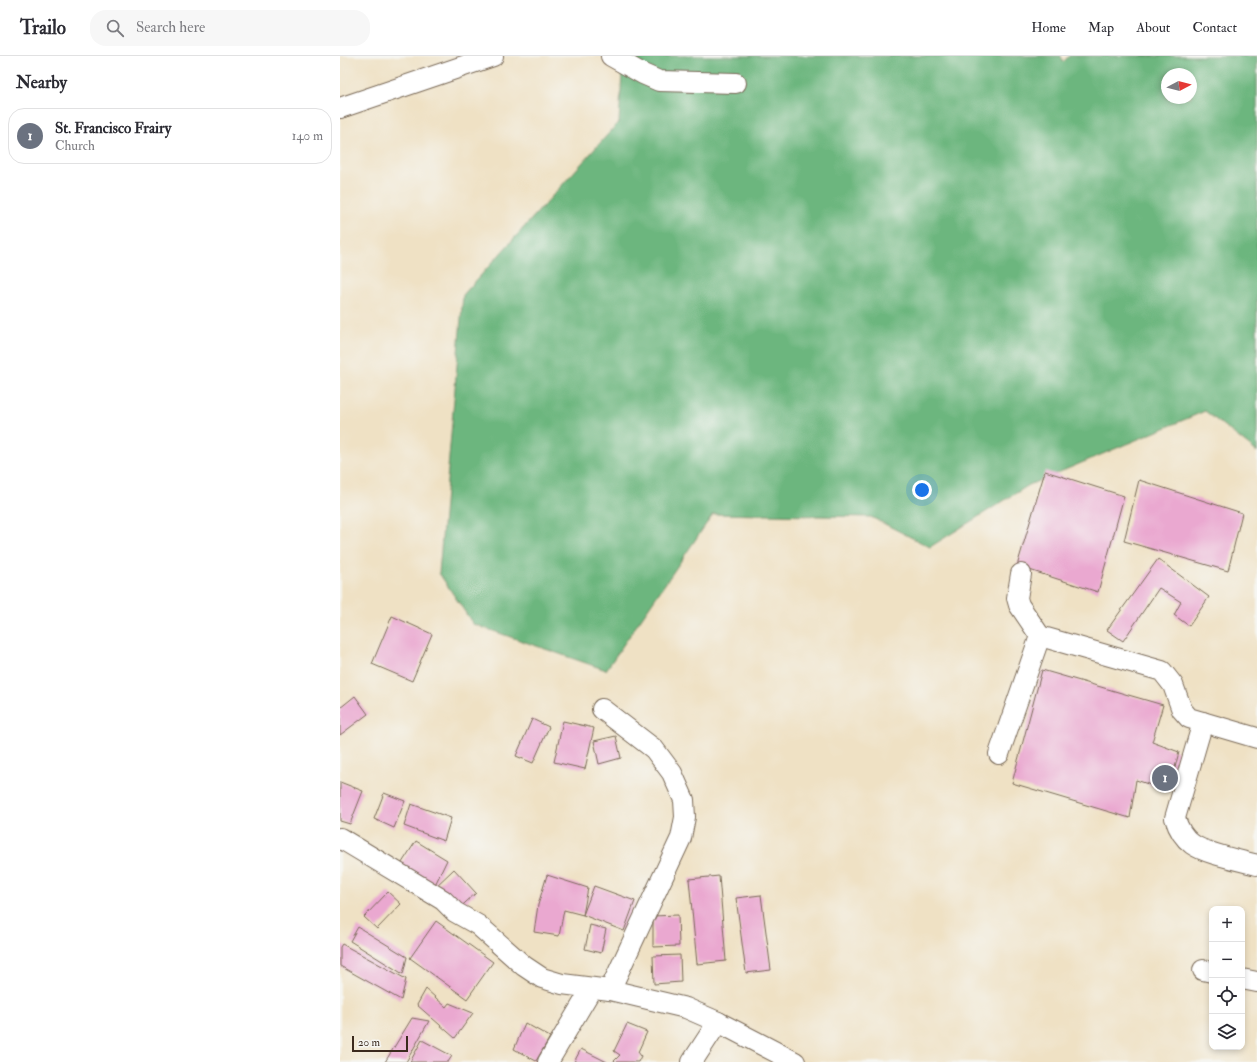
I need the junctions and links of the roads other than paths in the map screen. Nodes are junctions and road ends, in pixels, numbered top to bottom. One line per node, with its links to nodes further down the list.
1 (493, 56): 4 (street)
2 (611, 56): 3 (street)
3 (736, 82)
4 (340, 108)
5 (1021, 574): 6 (street)
6 (1040, 636): 8 (street); 10 (street)
7 (602, 709): 15 (street)
8 (1203, 722): 9 (street); 12 (street)
9 (1257, 738)
10 (999, 754)
11 (340, 838): 15 (street)
12 (1257, 865)
13 (1245, 980): 14 (street)
14 (1257, 982)
15 (601, 989): 16 (street); 17 (street)
16 (718, 1022): 18 (street); 19 (street)
17 (548, 1062)
18 (692, 1062)
19 (795, 1062)

